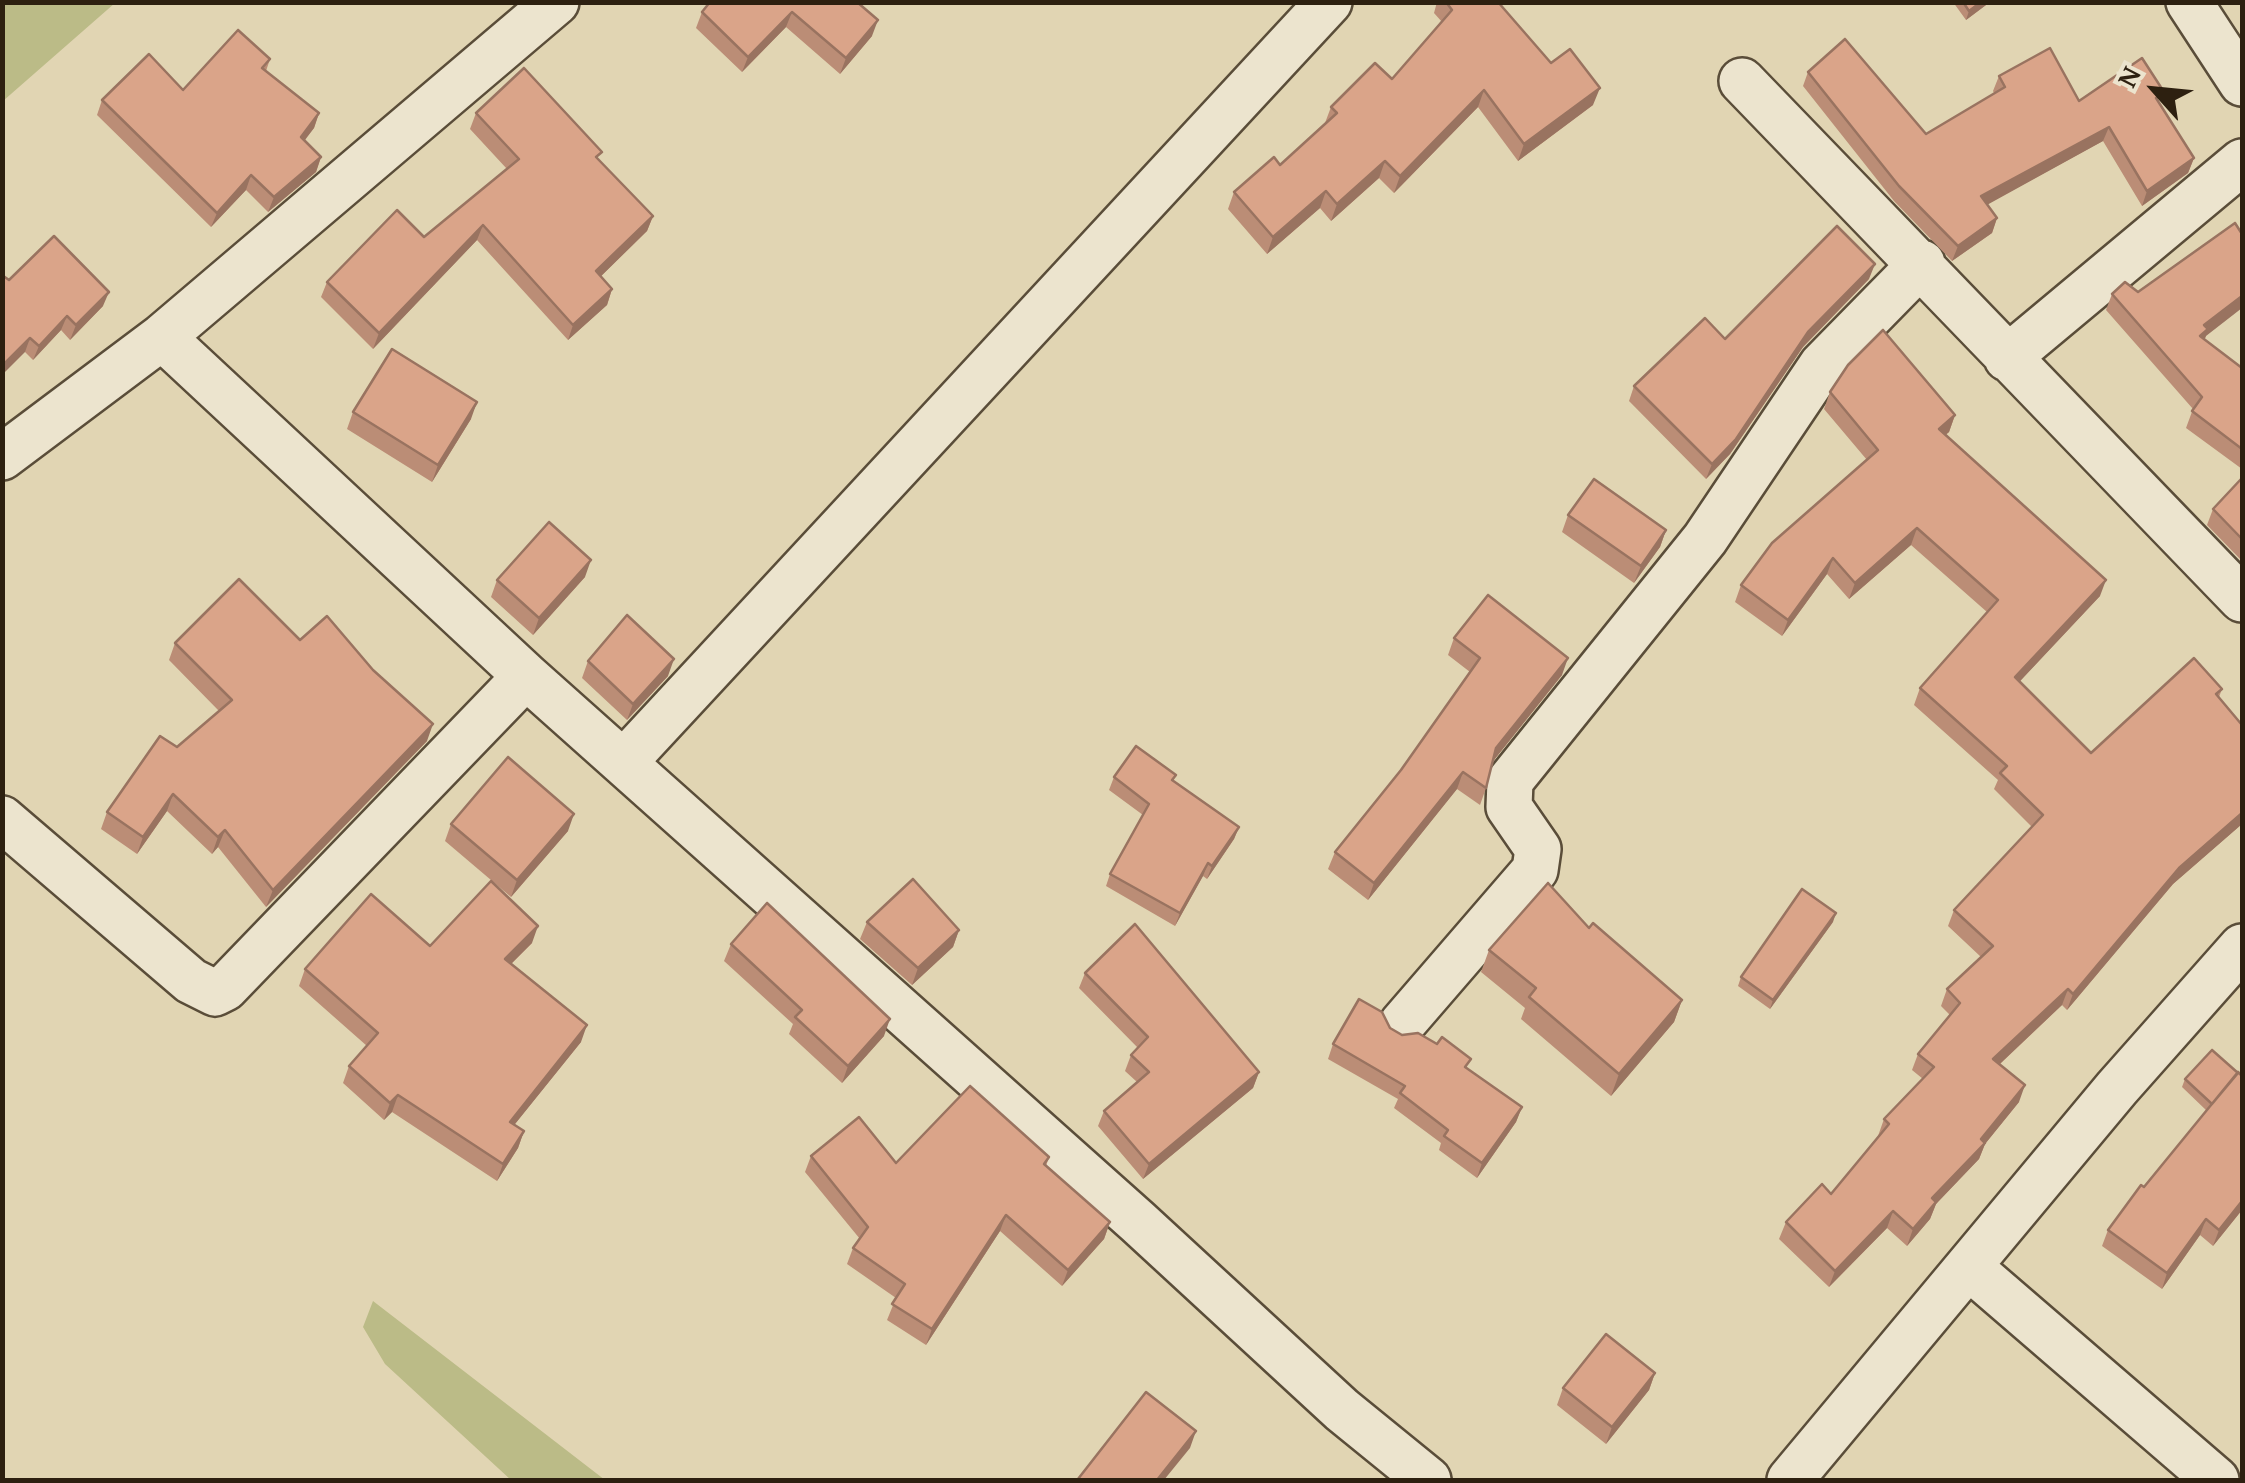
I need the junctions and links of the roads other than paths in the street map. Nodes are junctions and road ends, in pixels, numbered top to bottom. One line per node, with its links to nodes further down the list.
1 (556, 2): 8 (street)
2 (1329, 2): 13 (street)
3 (2188, 2): 5 (street)
4 (1742, 81): 7 (street)
5 (2242, 82)
6 (2242, 162): 9 (street)
7 (1922, 264): 9 (street); 16 (street)
8 (162, 337): 10 (street); 12 (street)
9 (2007, 358): 11 (street)
10 (2, 457)
11 (2242, 599)
12 (526, 676): 13 (street); 14 (street)
13 (624, 762): 18 (street)
14 (2, 819)
15 (2242, 947): 17 (street)
16 (1402, 1024)
17 (1970, 1267): 19 (street); 20 (street)
18 (1428, 1480)
19 (1790, 1480)
20 (2216, 1480)

